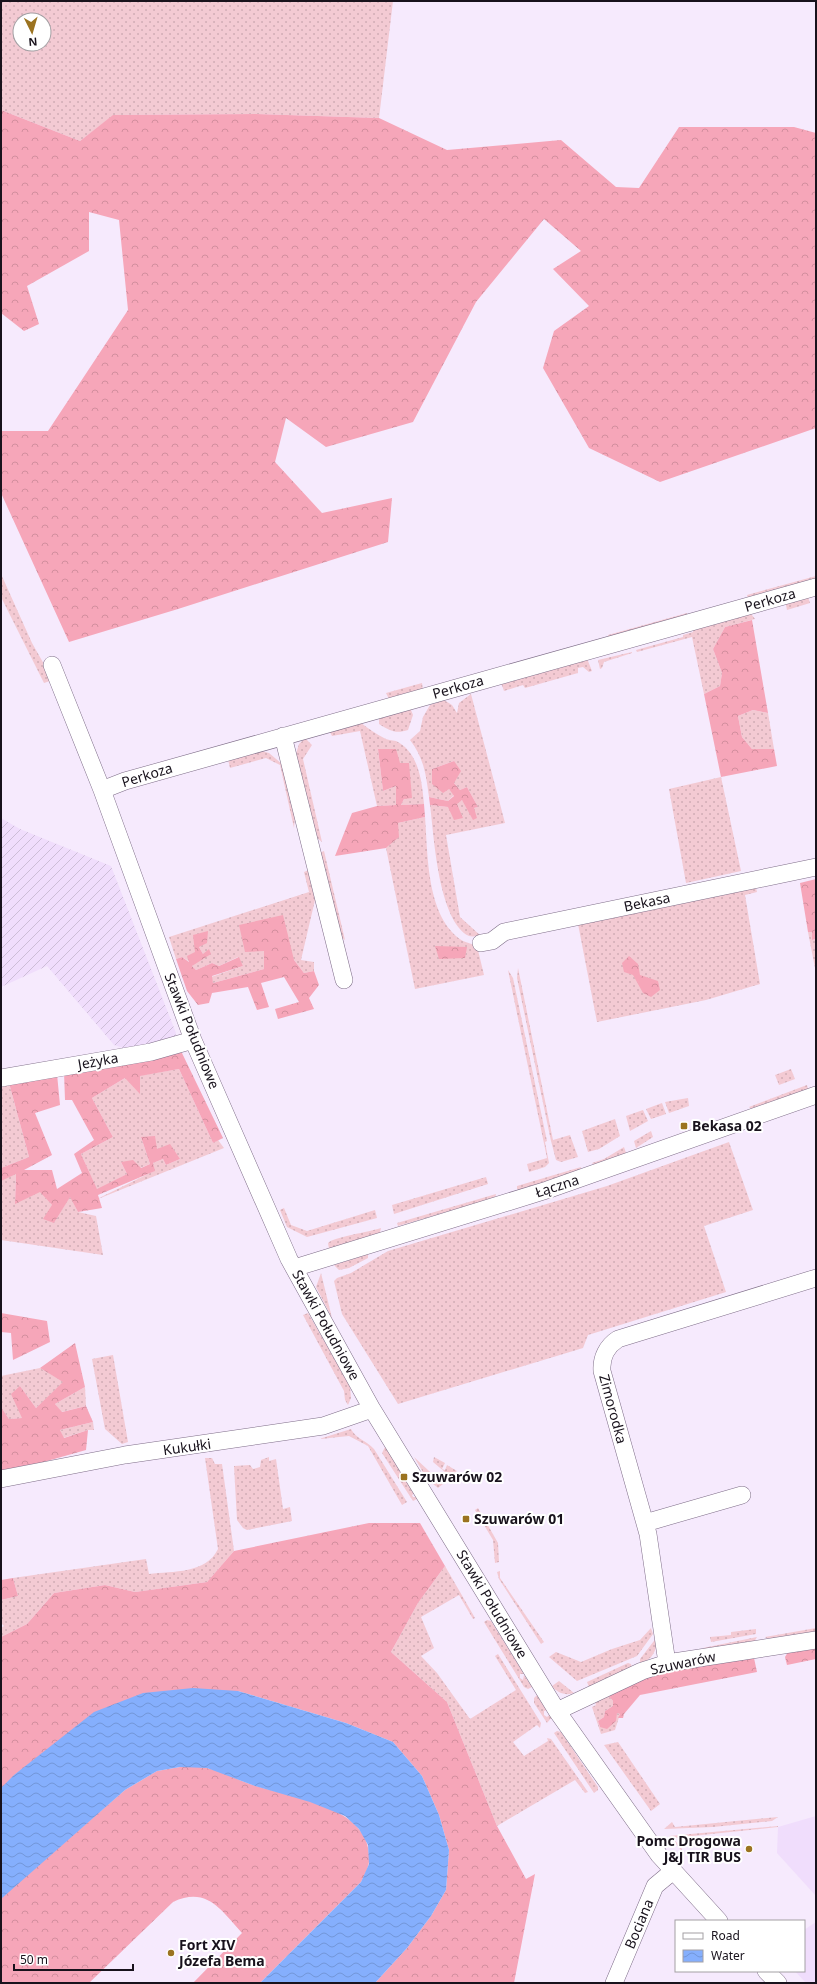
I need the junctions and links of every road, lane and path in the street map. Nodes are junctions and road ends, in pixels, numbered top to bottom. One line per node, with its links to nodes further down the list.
1 (816, 587): 3 (street, Perkoza)
2 (52, 665): 4 (street, Stawki Południowe)
3 (283, 736): 4 (street, Perkoza); 7 (street)
4 (102, 790): 8 (street, Stawki Południowe)
5 (816, 867): 6 (street, Bekasa)
6 (481, 943)
7 (344, 980)
8 (193, 1040): 9 (street, Jeżyka); 11 (street, Stawki Południowe)
9 (1, 1078)
10 (816, 1095): 11 (street, Łączna)
11 (294, 1268): 13 (street, Stawki Południowe)
12 (816, 1278): 16 (street, Zimorodka)
13 (372, 1409): 14 (street, Kukułki); 19 (street, Stawki Południowe)
14 (1, 1479)
15 (742, 1495): 16 (street)
16 (645, 1523): 18 (street, Zimorodka)
17 (816, 1640): 18 (street, Szuwarów)
18 (667, 1663): 19 (street, Szuwarów)
19 (558, 1711): 20 (street, Stawki Południowe)
20 (673, 1871): 21 (street, Stawki Południowe); 23 (street, Bociana)
21 (718, 1920)
22 (767, 1972): 24 (street)
23 (614, 1983)
24 (778, 1983)

